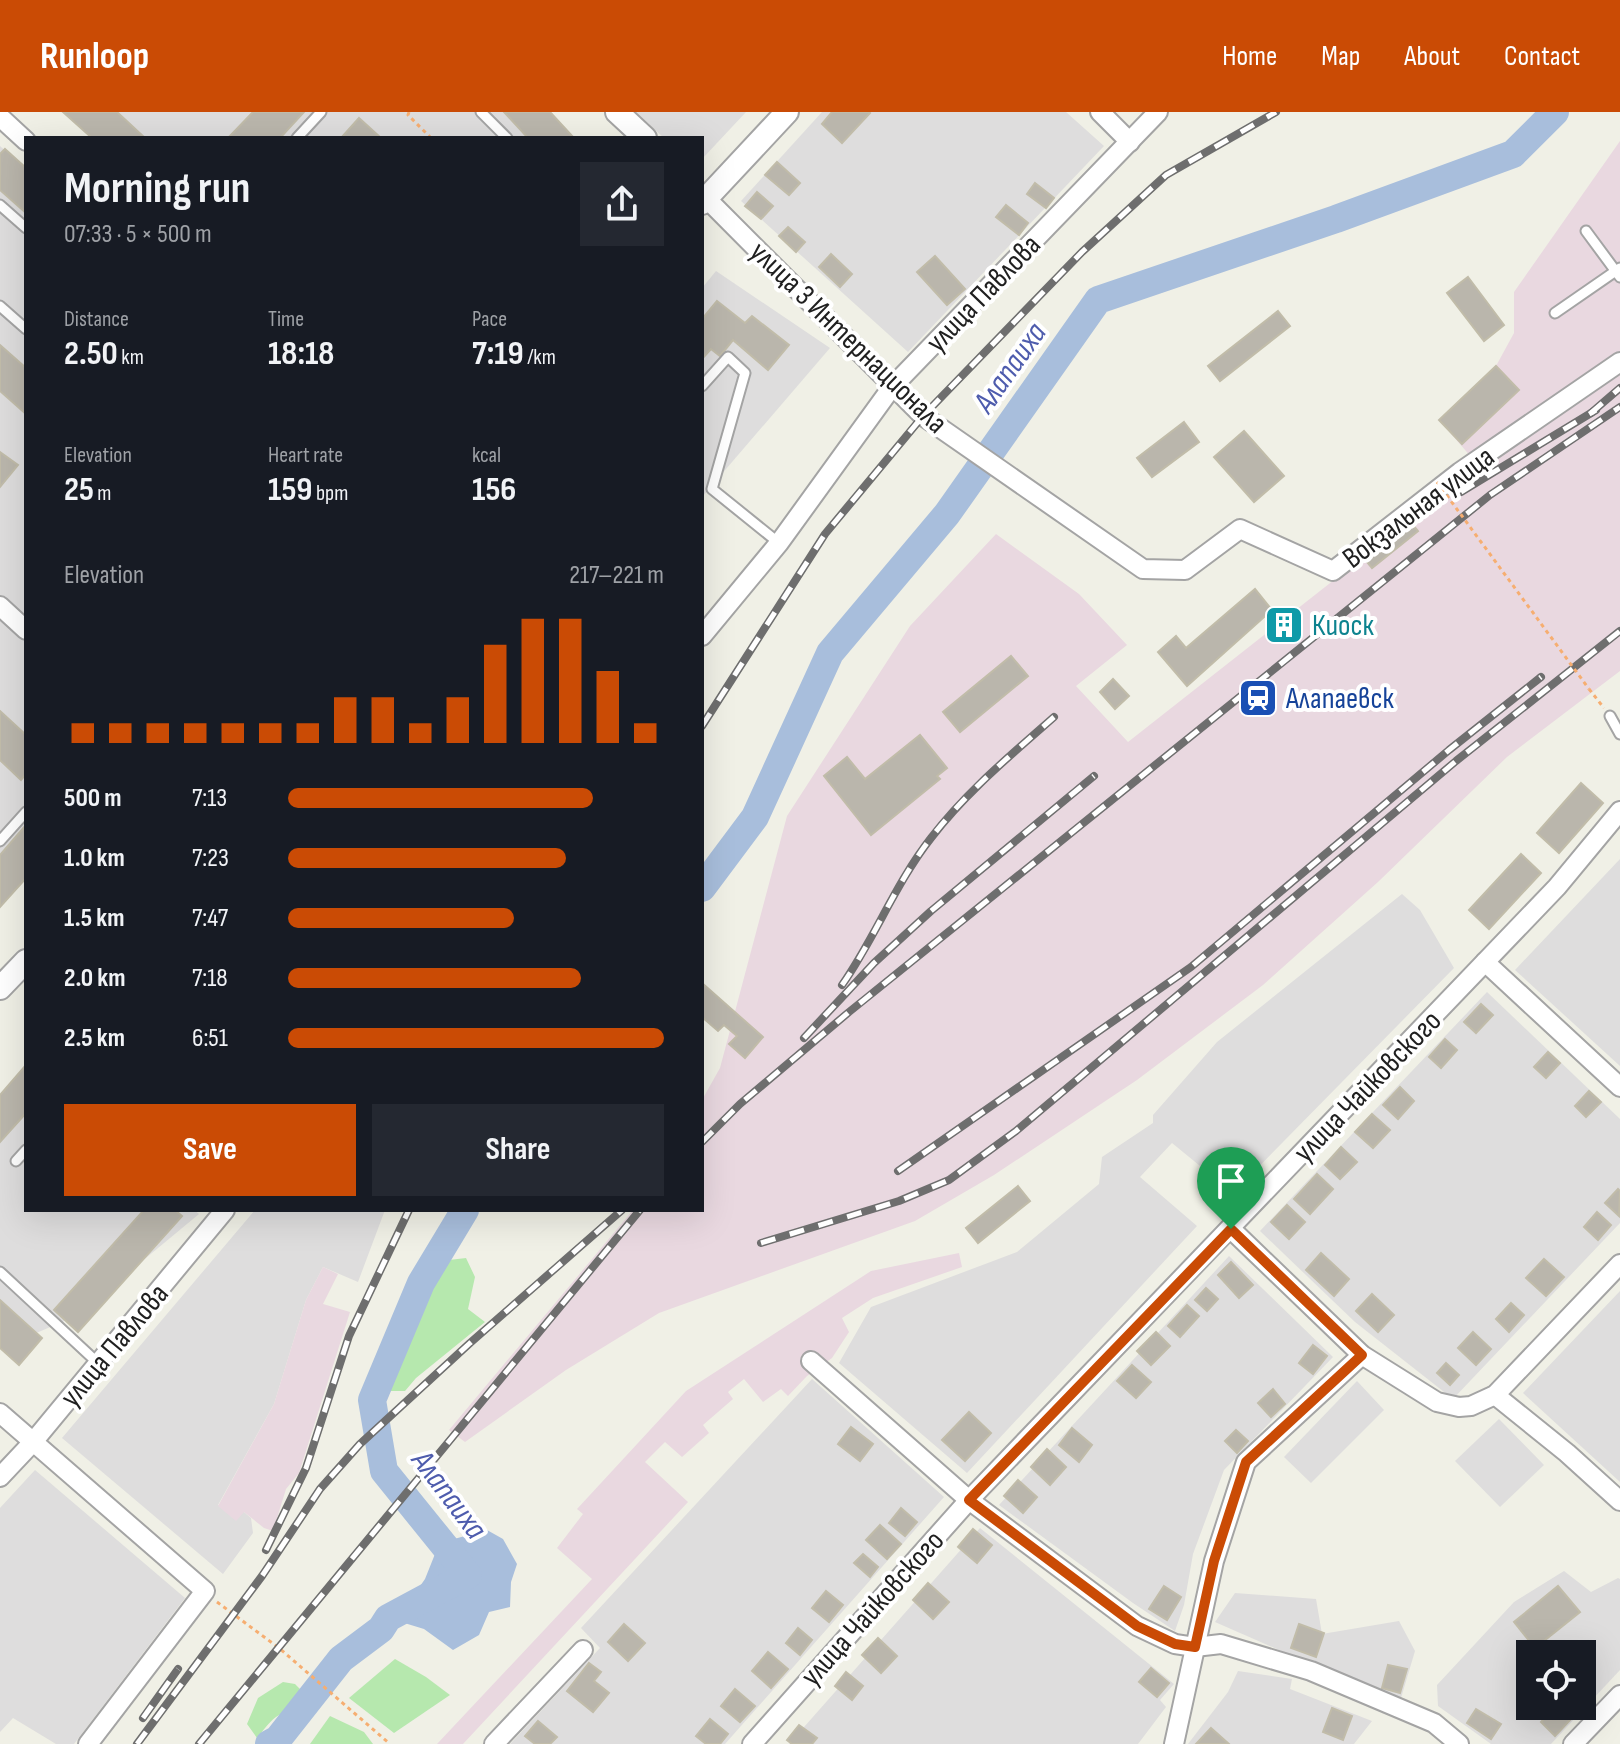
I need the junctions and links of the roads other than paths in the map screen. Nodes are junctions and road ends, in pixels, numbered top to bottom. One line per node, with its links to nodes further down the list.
1 (321, 112): 8 (lane)
2 (481, 112): 9 (lane)
3 (617, 112): 10 (street)
4 (787, 112): 13 (street)
5 (1100, 112): 12 (street)
6 (1158, 112): 12 (street, улица Павлова)
7 (0, 117): 11 (street)
8 (299, 136)
9 (505, 136)
10 (643, 136)
11 (24, 139)
12 (1130, 142): 24 (street, улица Павлова)
13 (704, 197)
14 (704, 199): 24 (street, улица 3 Интернационала)
15 (0, 205): 16 (lane)
16 (24, 226)
17 (1586, 231): 18 (lane)
18 (1619, 272): 20 (lane)
19 (0, 306): 21 (lane)
20 (1555, 313)
21 (24, 327)
22 (1620, 362): 25 (street, Вокзальная улица)
23 (704, 384): 26 (lane)
24 (892, 387): 25 (street, улица 3 Интернационала); 26 (street, улица Павлова)
25 (1003, 473)
26 (779, 543): 29 (street, улица Павлова)
27 (0, 606): 28 (street)
28 (24, 628)
29 (704, 634)
30 (1610, 716): 31 (lane)
31 (1620, 734)
32 (1620, 811): 35 (street, улица Чайковского)
33 (24, 814): 34 (lane)
34 (0, 841)
35 (1485, 962): 38 (street); 42 (street, улица Чайковского)
36 (24, 963): 37 (street)
37 (0, 988)
38 (1620, 1087)
39 (24, 1152): 40 (lane)
40 (16, 1161)
41 (223, 1212): 47 (street, улица Павлова)
42 (1231, 1229): 45 (street); 52 (street, улица Чайковского)
43 (1620, 1264): 48 (street)
44 (0, 1272): 47 (lane)
45 (1362, 1355): 48 (street); 54 (street)
46 (811, 1361): 52 (street)
47 (99, 1364): 50 (street, улица Павлова)
48 (1495, 1395): 53 (street)
49 (0, 1413): 50 (street)
50 (33, 1442): 51 (street, улица Павлова); 57 (street)
51 (0, 1477)
52 (969, 1500): 54 (street); 59 (street, улица Чайковского)
53 (1620, 1501)
54 (1195, 1647): 60 (street); 61 (street)
55 (583, 1650): 58 (street)
56 (1620, 1695): 62 (street)
57 (88, 1744)
58 (494, 1744)
59 (752, 1744)
60 (1174, 1744)
61 (1459, 1744)
62 (1573, 1744)

